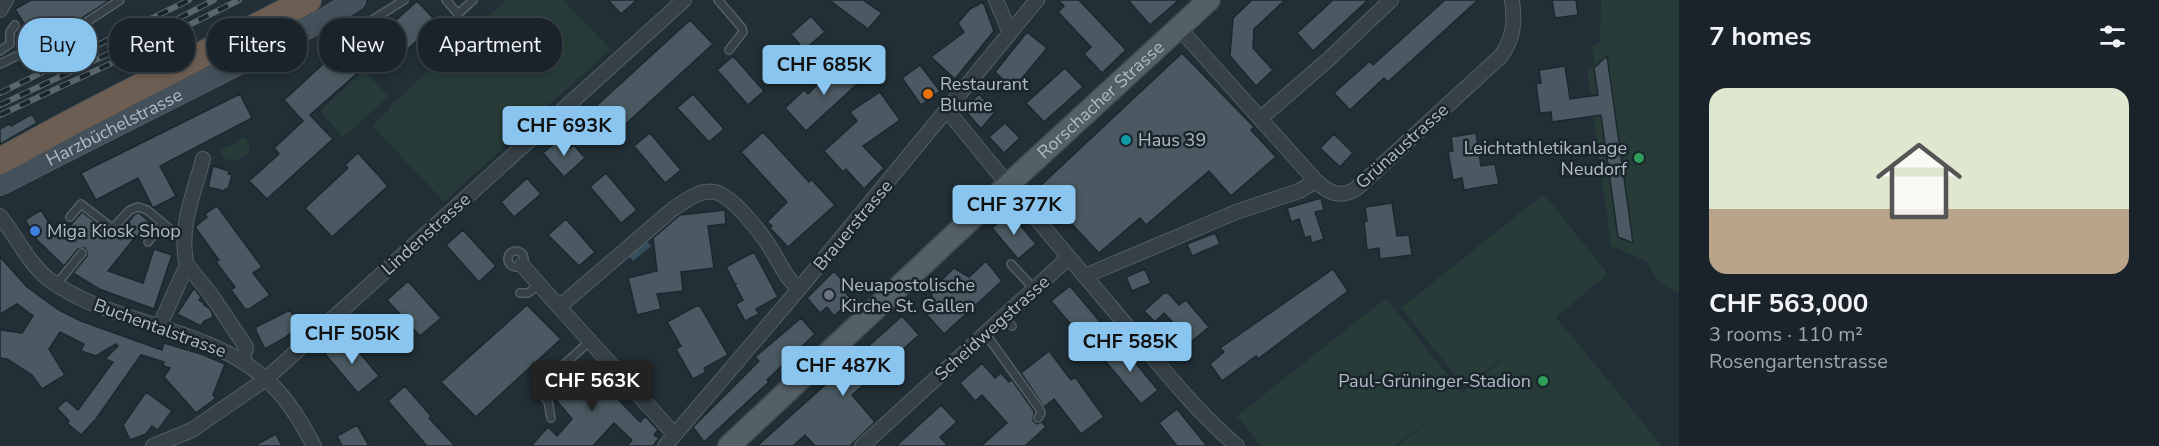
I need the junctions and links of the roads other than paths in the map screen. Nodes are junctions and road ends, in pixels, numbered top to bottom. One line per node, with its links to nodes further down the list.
1 (6, 0): 15 (street)
2 (120, 0): 22 (lane)
3 (308, 0): 26 (highway)
4 (355, 0): 16 (street, Harzbüchelstrasse)
5 (404, 0): 16 (lane)
6 (446, 0): 7 (lane)
7 (473, 0)
8 (684, 0): 53 (street, Lindenstrasse)
9 (718, 0): 20 (lane)
10 (996, 0): 19 (street)
11 (1037, 0): 19 (street, Brauerstrasse)
12 (1209, 0): 18 (main road, Rorschacher Strasse)
13 (1391, 0): 24 (street)
14 (1512, 0): 27 (street, Grünaustrasse)
15 (0, 10)
16 (335, 12): 28 (street, Harzbüchelstrasse)
17 (15, 25): 21 (lane)
18 (1179, 28): 24 (street, Grünaustrasse); 29 (main road, Rorschacher Strasse)
19 (1010, 33): 23 (street, Brauerstrasse)
20 (729, 50)
21 (0, 51)
22 (0, 64)
23 (947, 111): 29 (street); 45 (street, Brauerstrasse)
24 (1261, 118): 27 (street, Grünaustrasse)
25 (203, 159): 34 (street)
26 (0, 161)
27 (1316, 181): 42 (street)
28 (0, 185)
29 (1008, 186): 38 (street); 60 (main road, Rorschacher Strasse)
30 (0, 216): 43 (street, Buchentalstrasse)
31 (70, 218): 33 (lane)
32 (162, 223): 33 (lane); 34 (lane); 36 (lane)
33 (113, 228): 35 (lane)
34 (183, 233): 40 (street)
35 (121, 235)
36 (148, 242)
37 (82, 252): 43 (lane)
38 (1068, 258): 42 (street); 46 (street, Scheidwegstrasse)
39 (1011, 264): 46 (lane)
40 (188, 265): 49 (street); 52 (street)
41 (522, 265): 44 (street)
42 (1084, 276): 62 (street)
43 (56, 285): 49 (street, Buchentalstrasse)
44 (539, 285): 47 (lane); 48 (street)
45 (800, 289): 48 (street); 56 (street, Brauerstrasse)
46 (1034, 289): 50 (street, Scheidwegstrasse)
47 (520, 292)
48 (559, 307): 51 (street)
49 (159, 327): 52 (street, Buchentalstrasse)
50 (985, 333): 54 (lane); 61 (street, Scheidwegstrasse)
51 (590, 341): 55 (lane); 56 (street)
52 (243, 361): 53 (street, Buchentalstrasse)
53 (266, 379): 57 (street, Lindenstrasse); 58 (street, Buchentalstrasse)
54 (1038, 417)
55 (550, 418)
56 (674, 434): 59 (street, Brauerstrasse)
57 (153, 446)
58 (314, 446)
59 (665, 446)
60 (729, 446)
61 (862, 446)
62 (1237, 446)

